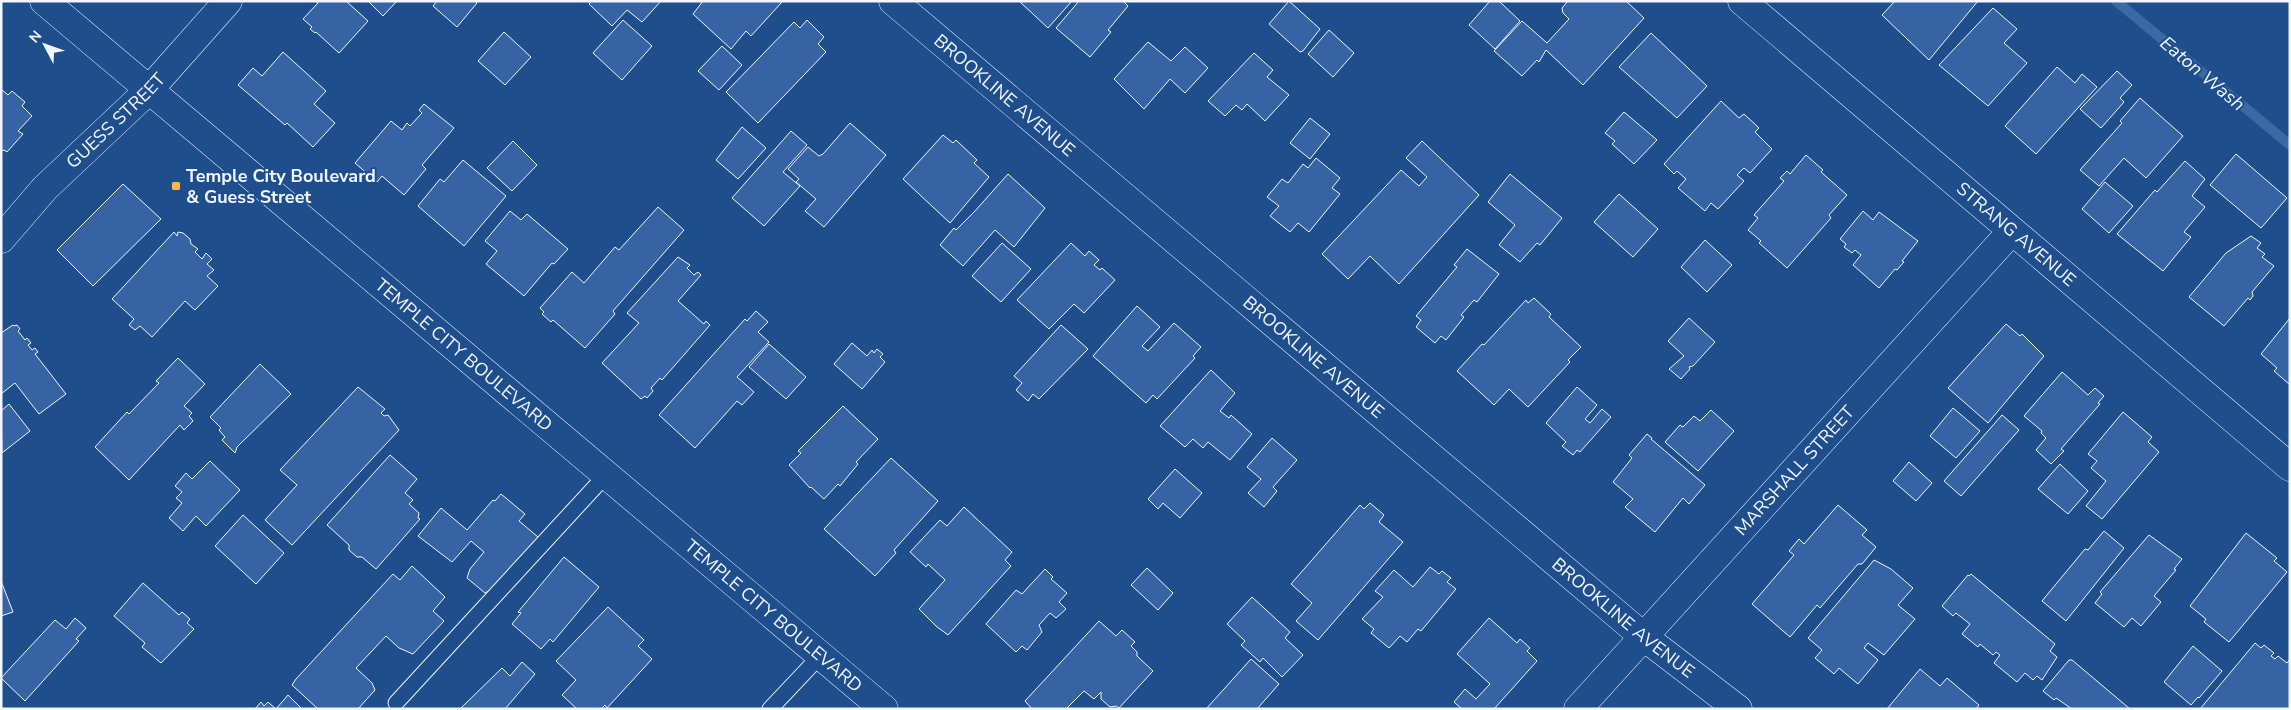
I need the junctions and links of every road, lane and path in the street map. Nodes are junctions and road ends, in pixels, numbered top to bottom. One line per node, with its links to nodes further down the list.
1 (44, 1): 5 (street, TEMPLE CITY BOULEVARD)
2 (228, 1): 5 (street, GUESS STREET)
3 (893, 1): 10 (street, BROOKLINE AVENUE)
4 (1742, 1): 6 (street, STRANG AVENUE)
5 (148, 90): 7 (street, GUESS STREET); 9 (street, TEMPLE CITY BOULEVARD)
6 (2011, 232): 8 (street, STRANG AVENUE); 10 (street, MARSHALL STREET)
7 (1, 239)
8 (2290, 467)
9 (606, 475): 11 (street, TEMPLE CITY BOULEVARD); 12 (lane)
10 (1644, 637): 15 (street, MARSHALL STREET); 16 (street, BROOKLINE AVENUE)
11 (821, 656): 13 (lane); 14 (street, TEMPLE CITY BOULEVARD)
12 (396, 703)
13 (770, 709)
14 (884, 709)
15 (1578, 709)
16 (1738, 709)

